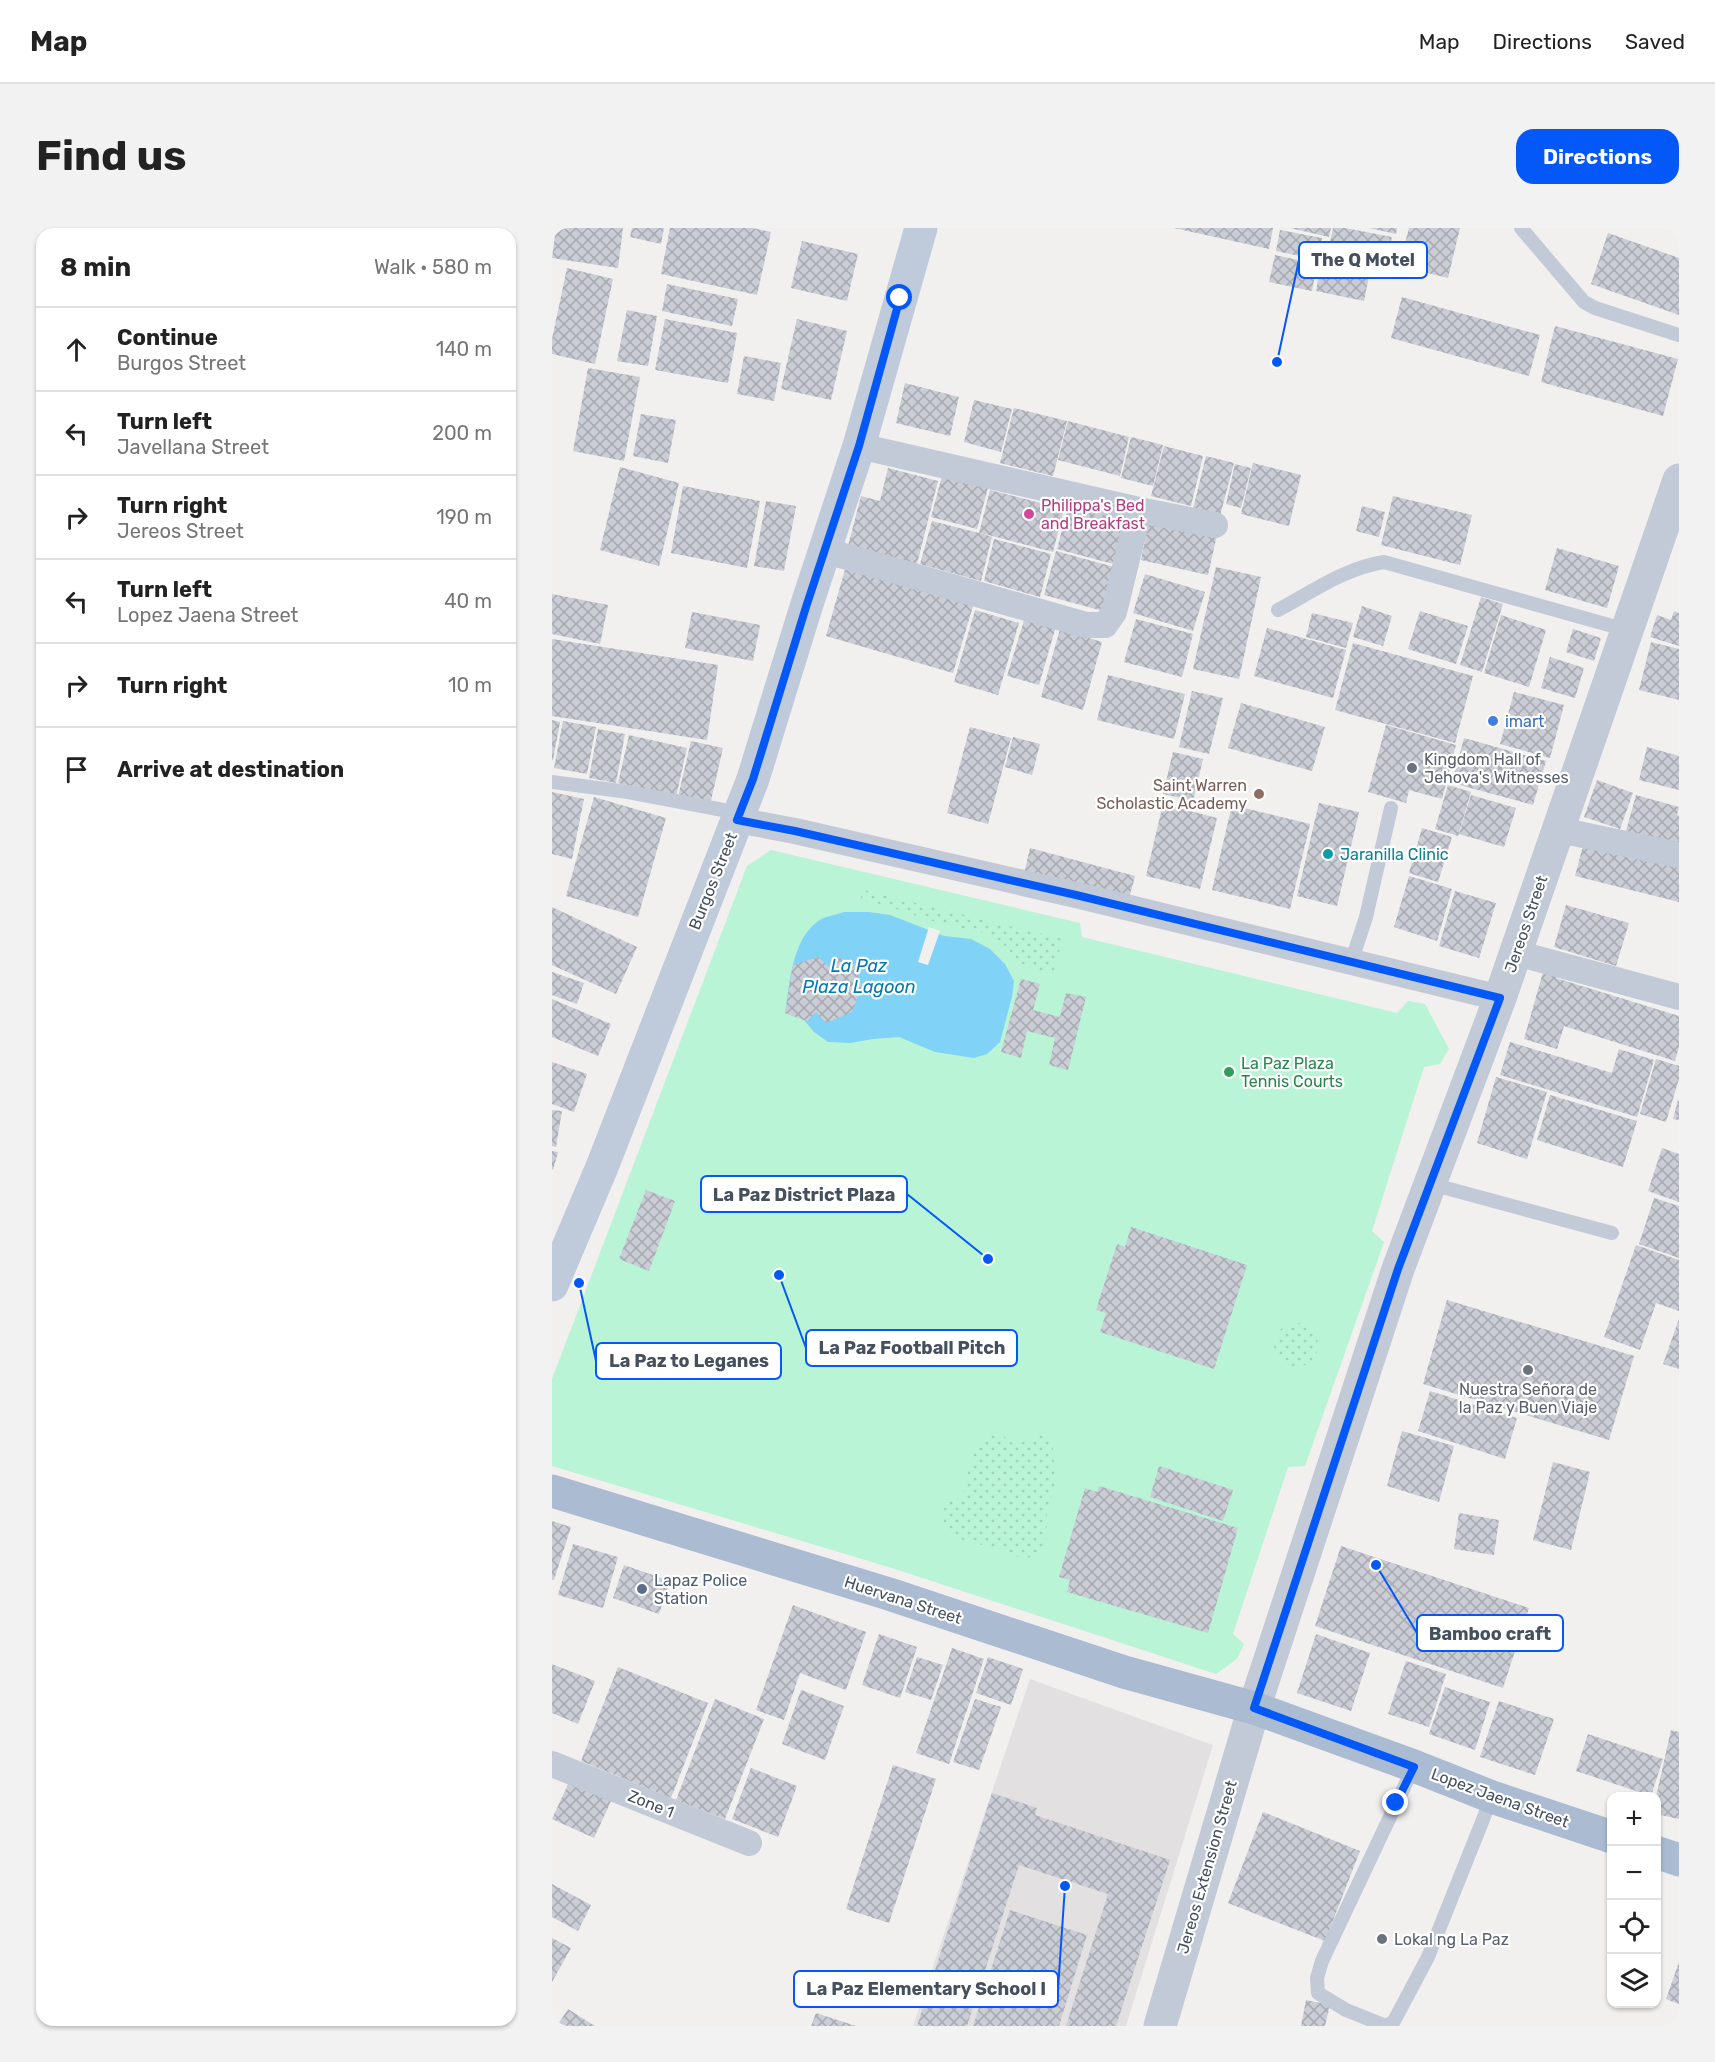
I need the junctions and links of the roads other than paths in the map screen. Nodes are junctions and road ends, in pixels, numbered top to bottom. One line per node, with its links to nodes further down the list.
1 (921, 228): 4 (main road, Burgos Street)
2 (1521, 228): 3 (lane)
3 (1679, 335)
4 (859, 446): 6 (street); 8 (main road, Burgos Street)
5 (1679, 480): 10 (street, Jereos Street)
6 (1139, 510): 7 (street); 8 (street)
7 (1215, 525)
8 (826, 551): 13 (main road, Burgos Street)
9 (1278, 610): 10 (lane)
10 (1627, 630): 14 (street, Jereos Street)
11 (552, 782): 13 (lane)
12 (1391, 808): 17 (lane)
13 (738, 817): 17 (street); 22 (main road, Burgos Street)
14 (1559, 830): 15 (street); 16 (street, Jereos Street)
15 (1679, 855)
16 (1516, 953): 18 (street); 19 (street, Jereos Street)
17 (1351, 963): 19 (street)
18 (1679, 997)
19 (1500, 998): 20 (street, Jereos Street)
20 (1431, 1184): 21 (lane); 24 (street, Jereos Street)
21 (1612, 1233)
22 (552, 1285)
23 (552, 1491): 24 (main road, Huervana Street)
24 (1254, 1708): 26 (main road, Lopez Jaena Street); 32 (street, Jereos Extension Street)
25 (552, 1764): 29 (street, Zone 1)
26 (1414, 1767): 27 (main road, Lopez Jaena Street); 33 (lane)
27 (1492, 1797): 28 (main road, Lopez Jaena Street); 33 (lane)
28 (1607, 1836)
29 (749, 1844)
30 (1661, 1854): 31 (main road)
31 (1679, 1860)
32 (1160, 2026)
33 (1387, 2026)

